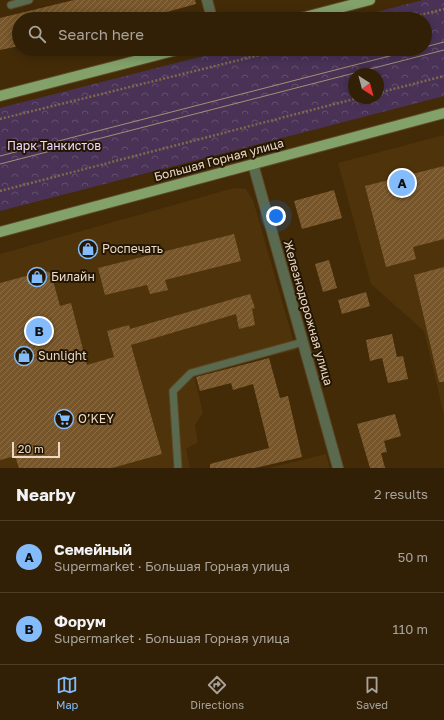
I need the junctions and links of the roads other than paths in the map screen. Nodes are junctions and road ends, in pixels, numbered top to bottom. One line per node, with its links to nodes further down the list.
1 (30, 0): 4 (lane)
2 (207, 0): 5 (street)
3 (370, 0): 6 (main road)
4 (11, 5)
5 (210, 12)
6 (324, 12)
7 (154, 56): 8 (main road)
8 (0, 96)
9 (444, 113): 10 (main road, Большая Горная улица)
10 (254, 164): 11 (main road, Большая Горная улица); 12 (street, Железнодорожная улица)
11 (0, 232)
12 (303, 342): 13 (lane); 14 (street, Железнодорожная улица)
13 (178, 468)
14 (338, 468)

